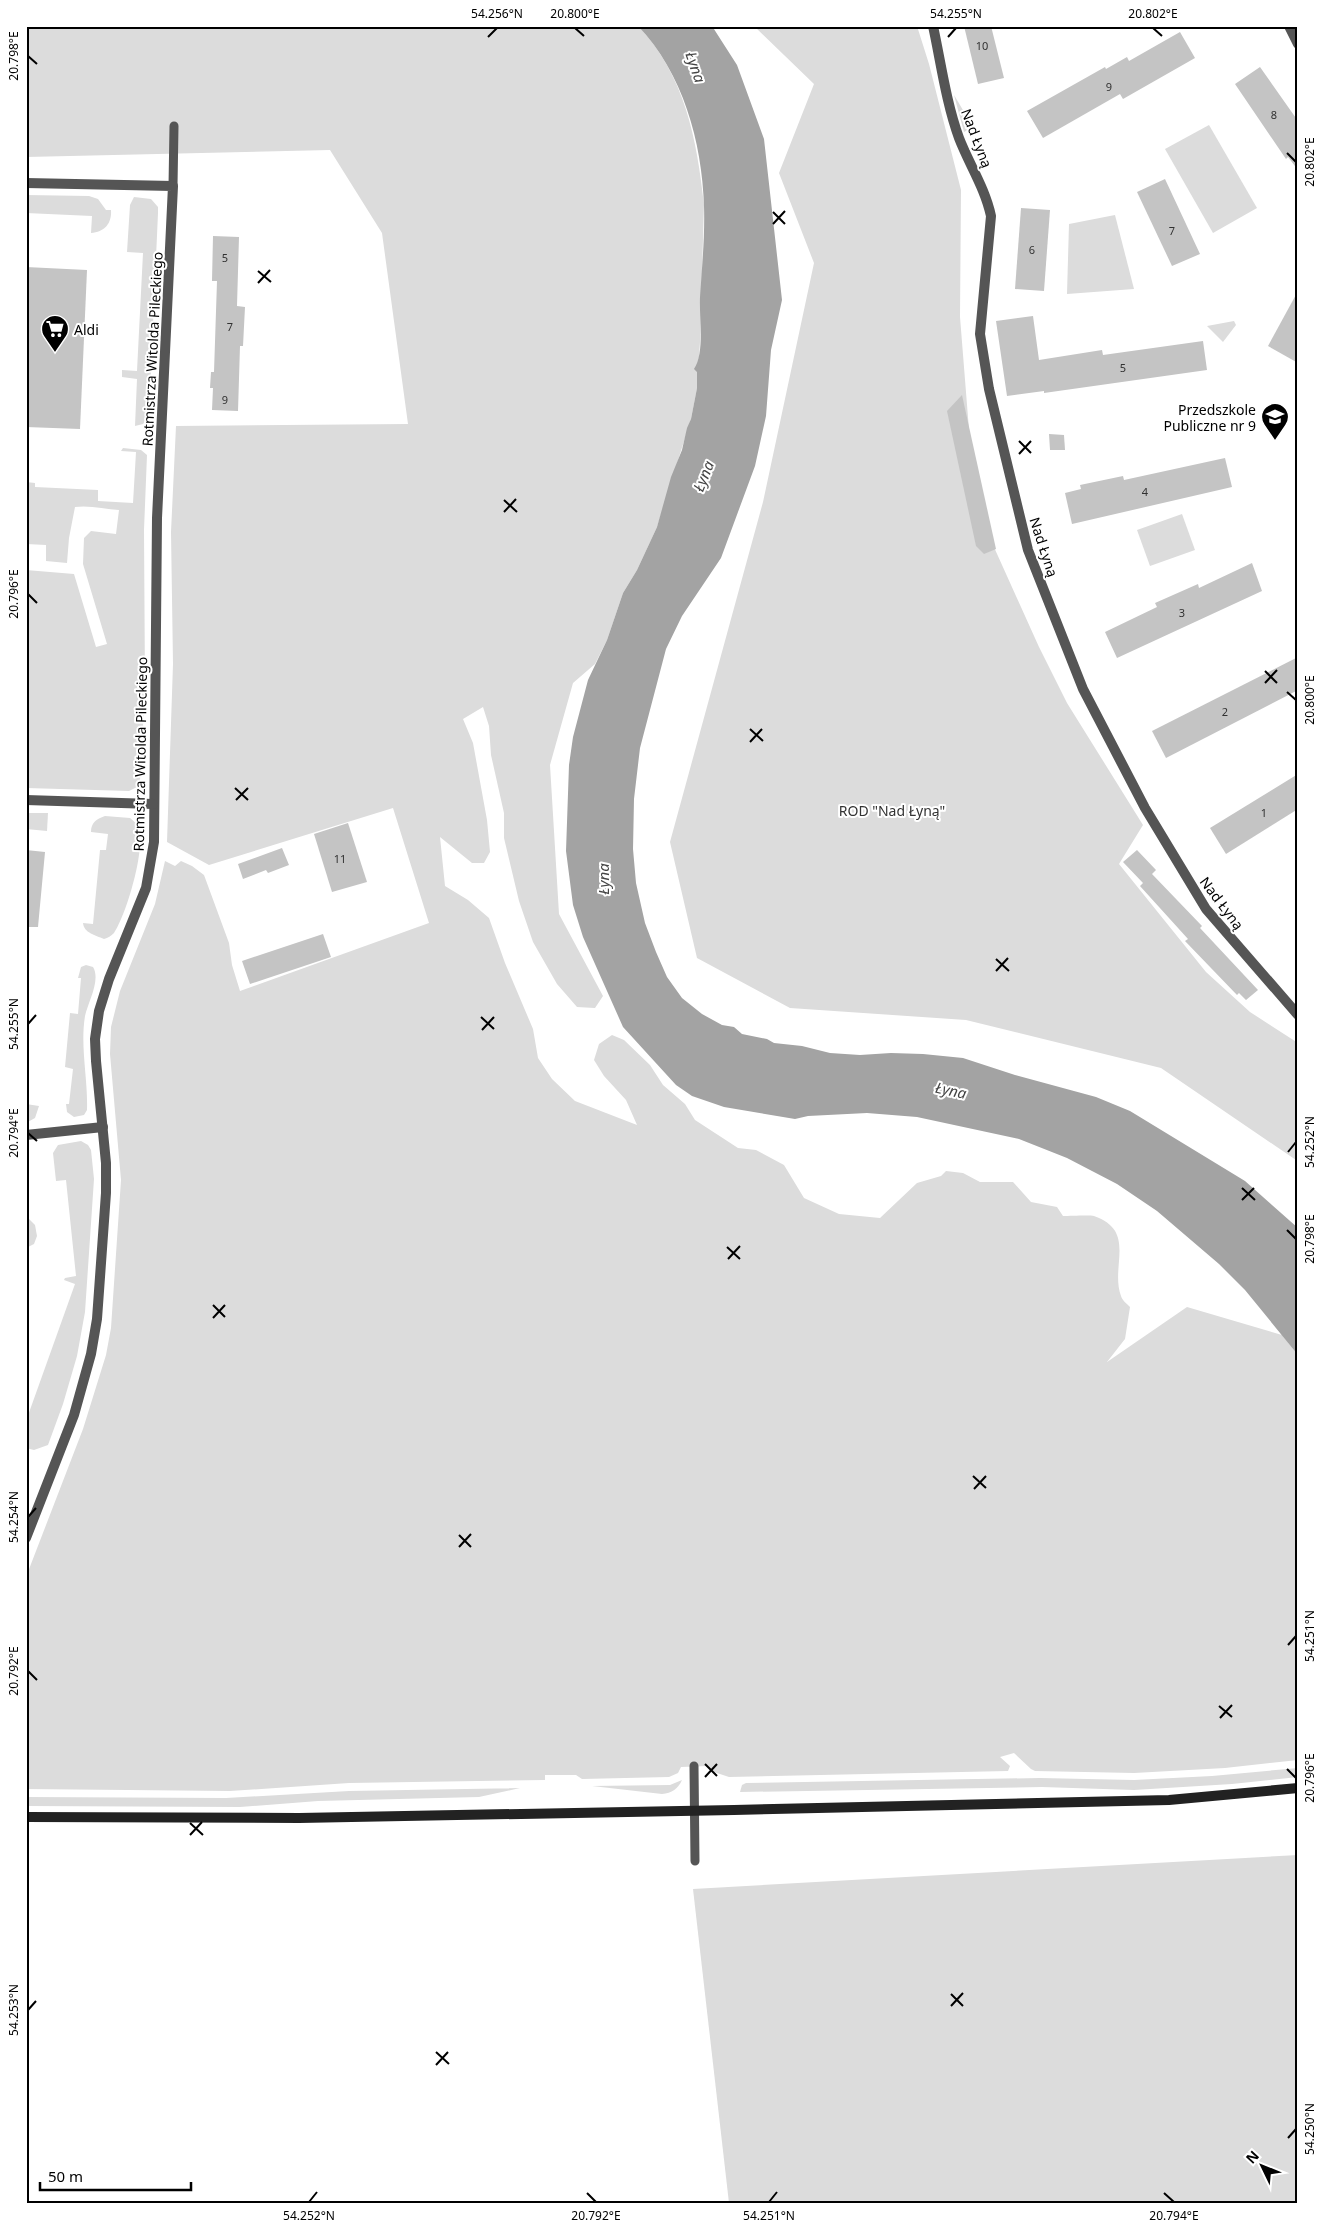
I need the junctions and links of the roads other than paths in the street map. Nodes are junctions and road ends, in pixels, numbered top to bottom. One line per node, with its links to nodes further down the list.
1 (933, 26): 9 (street, Nad Łyną)
2 (1289, 26): 3 (street)
3 (1298, 44)
4 (174, 126): 6 (lane)
5 (26, 183): 6 (street)
6 (173, 186): 8 (street, Rotmistrza Witolda Pileckiego)
7 (26, 800): 8 (street)
8 (153, 804): 10 (street, Rotmistrza Witolda Pileckiego)
9 (1298, 1015)
10 (103, 1127): 11 (street); 12 (street, Rotmistrza Witolda Pileckiego)
11 (26, 1135)
12 (26, 1538)
13 (694, 1766): 15 (lane)
14 (1298, 1788): 15 (main road)
15 (695, 1811): 16 (main road); 17 (lane)
16 (26, 1817)
17 (696, 1861)

